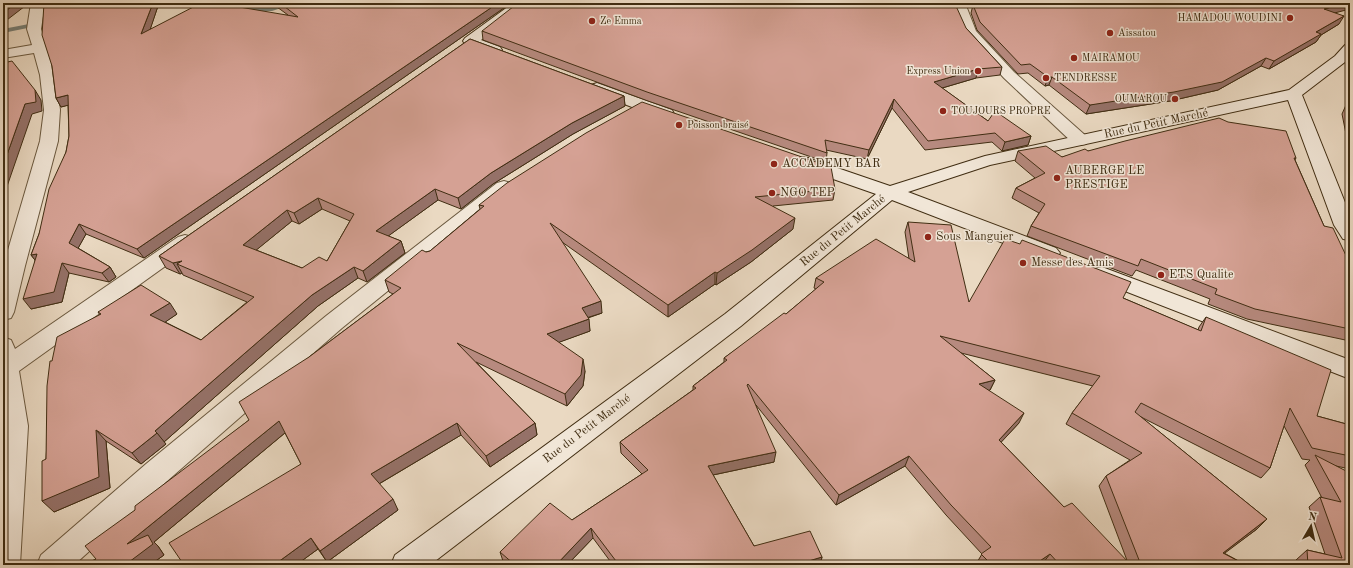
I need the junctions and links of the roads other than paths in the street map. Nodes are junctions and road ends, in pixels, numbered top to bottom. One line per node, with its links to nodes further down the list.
1 (38, 3): 4 (street)
2 (521, 3): 8 (street)
3 (958, 3): 14 (street)
4 (23, 33): 5 (street)
5 (40, 48): 6 (street); 20 (street)
6 (3, 54)
7 (1347, 55): 10 (street, Rue du Petit Marché)
8 (515, 58)
9 (582, 82): 11 (street)
10 (1294, 94): 14 (street, Rue du Petit Marché); 19 (street)
11 (641, 105): 12 (street); 13 (street)
12 (620, 116)
13 (685, 120)
14 (1080, 140): 17 (street, Rue du Petit Marché)
15 (788, 156): 17 (street)
16 (520, 177): 24 (street)
17 (890, 192): 22 (street); 25 (street, Rue du Petit Marché)
18 (202, 230): 21 (street)
19 (1350, 234)
20 (3, 312)
21 (4, 361): 23 (street)
22 (1350, 370)
23 (5, 565)
24 (52, 565)
25 (406, 565)

